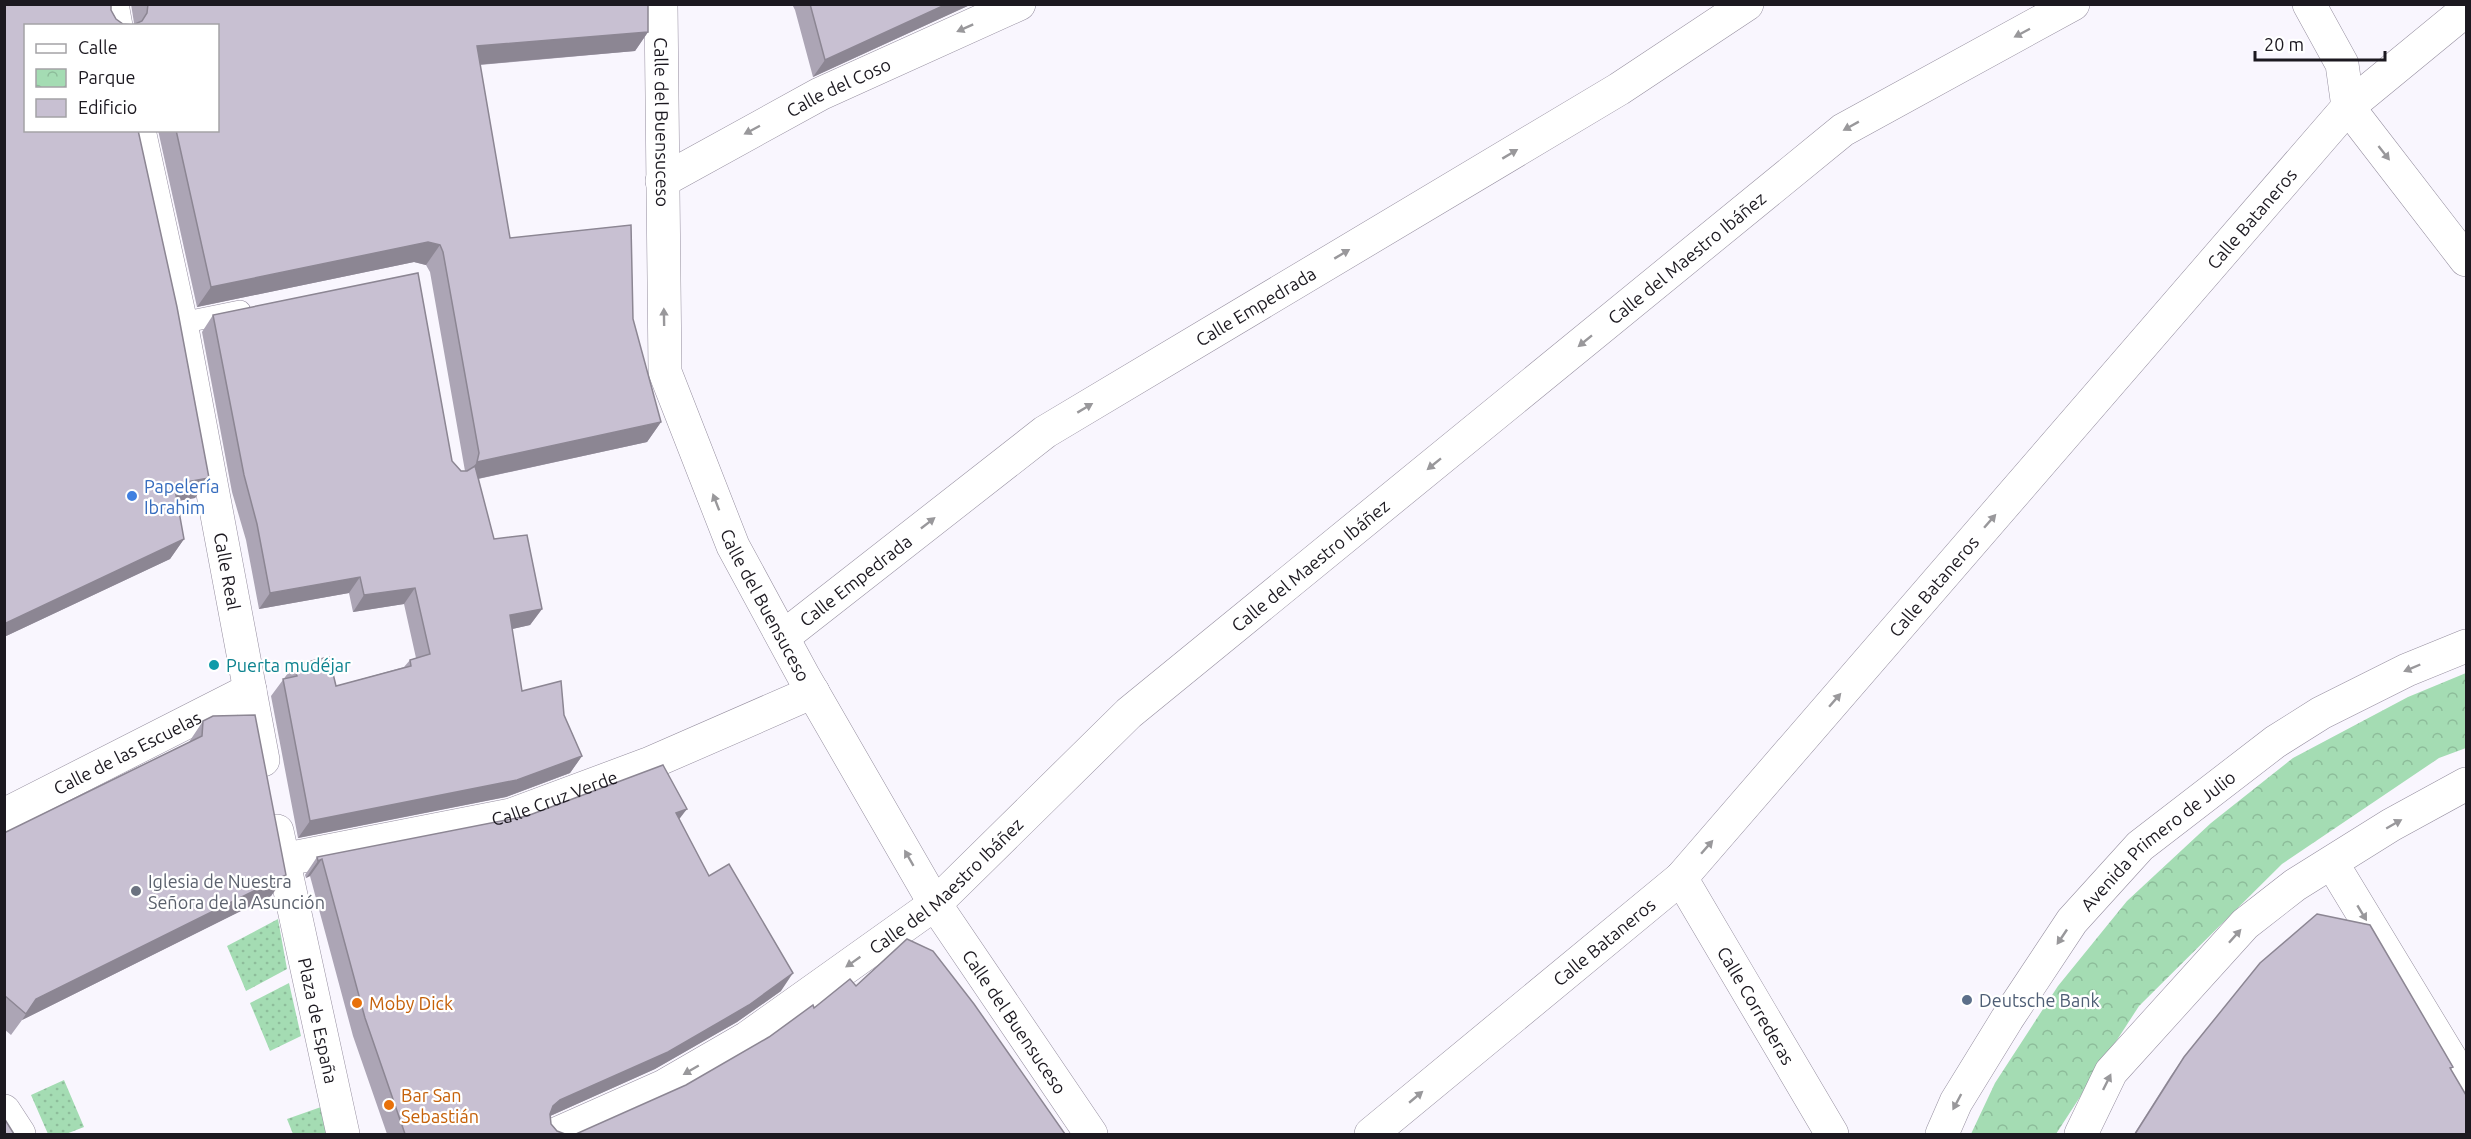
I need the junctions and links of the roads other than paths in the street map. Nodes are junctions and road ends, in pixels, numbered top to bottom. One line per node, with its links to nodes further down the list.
1 (112, 4): 8 (street)
2 (661, 4): 11 (street, Calle del Buensuceso)
3 (1019, 4): 11 (street, Calle del Coso, one-way to 11)
4 (1747, 4): 15 (street, Calle Empedrada, one-way to 4)
5 (2073, 4): 24 (street, Calle del Maestro Ibáñez, one-way to 24)
6 (2309, 4): 9 (street)
7 (2466, 10): 9 (street, Calle Bataneros)
8 (116, 24)
9 (2348, 107): 12 (street, one-way to 12); 23 (street, Calle Bataneros, one-way to 9)
10 (139, 132): 14 (street, Calle Real)
11 (662, 181): 15 (street, Calle del Buensuceso, one-way to 11)
12 (2466, 260)
13 (260, 307): 14 (lane)
14 (181, 323): 17 (street, Calle Real)
15 (783, 637): 18 (street, Calle del Buensuceso)
16 (2466, 646): 34 (street, Avenida Primero de Julio, one-way to 34)
17 (250, 690): 20 (street, Calle de las Escuelas); 21 (street, Calle Real)
18 (813, 692): 21 (street, Calle Cruz Verde); 24 (street, Calle del Buensuceso, one-way to 18)
19 (2466, 784): 22 (street, one-way to 19)
20 (4, 815)
21 (282, 860): 25 (street, Calle Real)
22 (2332, 863): 26 (street, one-way to 26); 35 (street, one-way to 22)
23 (1681, 878): 32 (street, Calle Bataneros, one-way to 23); 33 (street, Calle Correderas)
24 (935, 904): 30 (street, Calle del Maestro Ibáñez, one-way to 30); 31 (street, Calle del Buensuceso)
25 (291, 906): 29 (street, Plaza de España)
26 (2466, 1084)
27 (4, 1111): 28 (street)
28 (19, 1134)
29 (343, 1134)
30 (556, 1134)
31 (1091, 1134)
32 (1371, 1134)
33 (1832, 1134)
34 (1942, 1134)
35 (2081, 1134)

